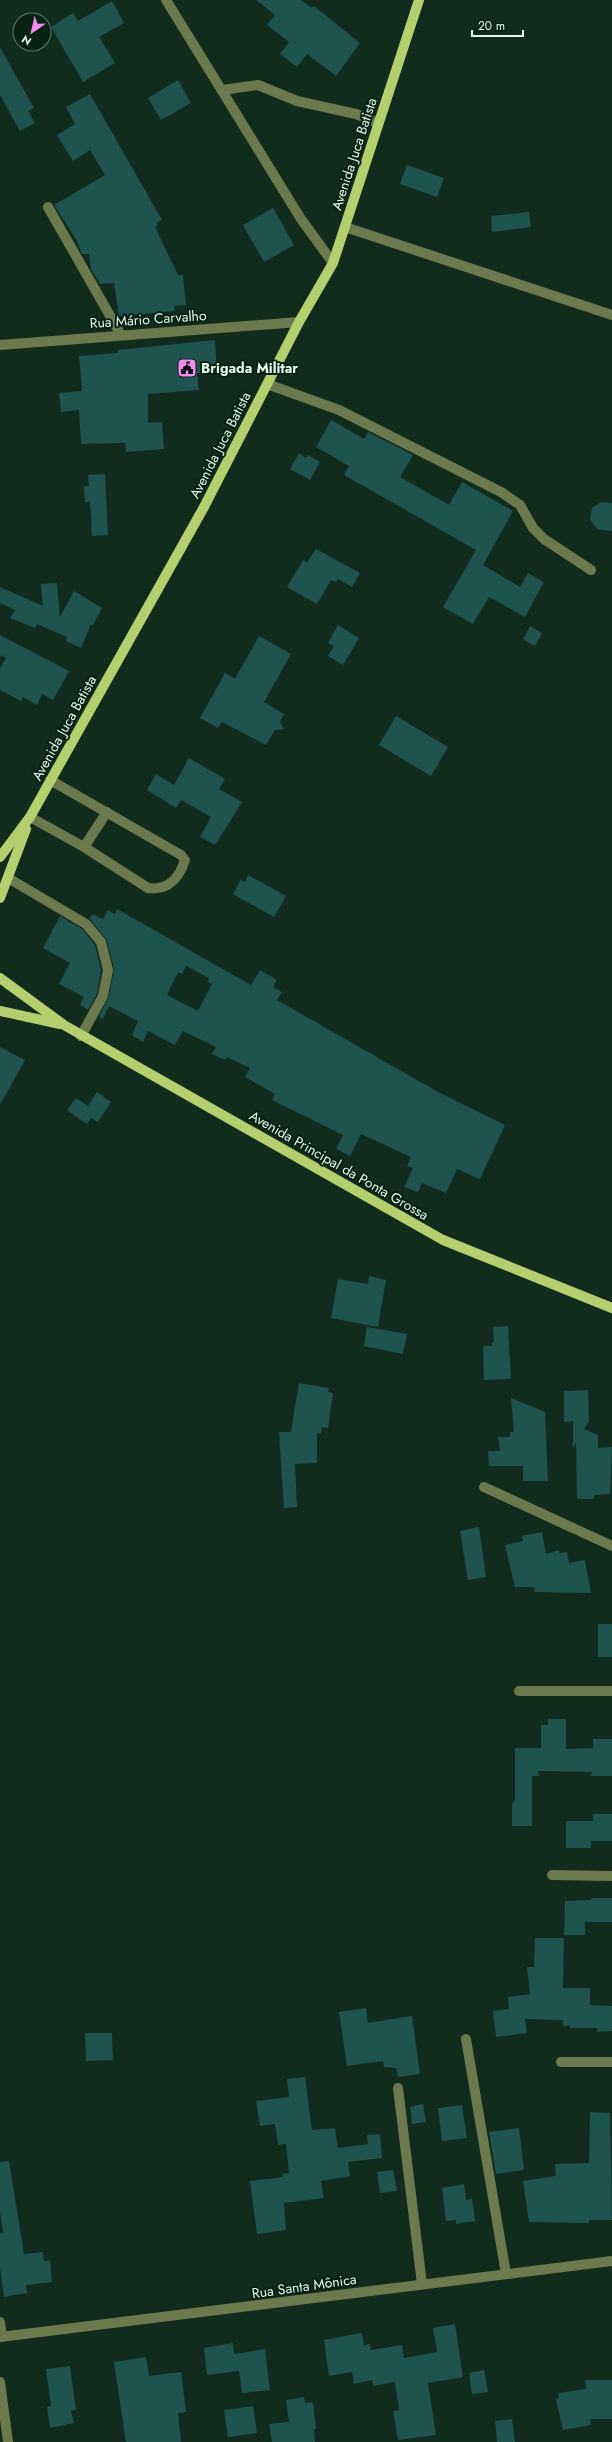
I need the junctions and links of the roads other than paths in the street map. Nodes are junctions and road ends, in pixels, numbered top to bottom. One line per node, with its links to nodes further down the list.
1 (166, 0): 3 (street)
2 (419, 0): 4 (main road, Avenida Juca Batista)
3 (222, 90): 4 (street); 7 (street)
4 (378, 123): 6 (main road, Avenida Juca Batista)
5 (48, 207): 10 (street)
6 (345, 227): 7 (main road, Avenida Juca Batista); 8 (street)
7 (333, 263): 9 (main road, Avenida Juca Batista)
8 (612, 315)
9 (298, 322): 10 (street, Rua Mário Carvalho); 12 (main road, Avenida Juca Batista)
10 (121, 335): 11 (street, Rua Mário Carvalho)
11 (0, 345)
12 (267, 384): 13 (street); 14 (main road, Avenida Juca Batista)
13 (591, 570)
14 (50, 780): 15 (street); 16 (main road, Avenida Juca Batista)
15 (107, 812): 17 (street); 17 (street)
16 (30, 817): 17 (street); 18 (main road, Avenida Juca Batista); 19 (main road, Avenida Juca Batista)
17 (84, 847)
18 (0, 857)
19 (8, 878): 20 (main road, Avenida Juca Batista); 24 (street)
20 (0, 898)
21 (0, 978): 23 (main road, Avenida Principal da Ponta Grossa)
22 (0, 1011): 23 (main road, Avenida Principal da Ponta Grossa)
23 (64, 1025): 24 (main road, Avenida Principal da Ponta Grossa)
24 (82, 1036): 25 (main road, Avenida Principal da Ponta Grossa)
25 (612, 1308)
26 (484, 1486): 27 (street)
27 (612, 1546)
28 (519, 1691): 29 (street)
29 (612, 1691)
30 (552, 1875): 31 (street)
31 (612, 1876)
32 (466, 2039): 37 (street)
33 (561, 2062): 34 (street)
34 (612, 2062)
35 (398, 2088): 38 (street)
36 (612, 2261): 37 (street, Rua Santa Mônica)
37 (506, 2274): 38 (street, Rua Santa Mônica)
38 (422, 2284): 40 (street, Rua Santa Mônica)
39 (0, 2322): 40 (street)
40 (1, 2337)
41 (0, 2382): 42 (street)
42 (8, 2442)

